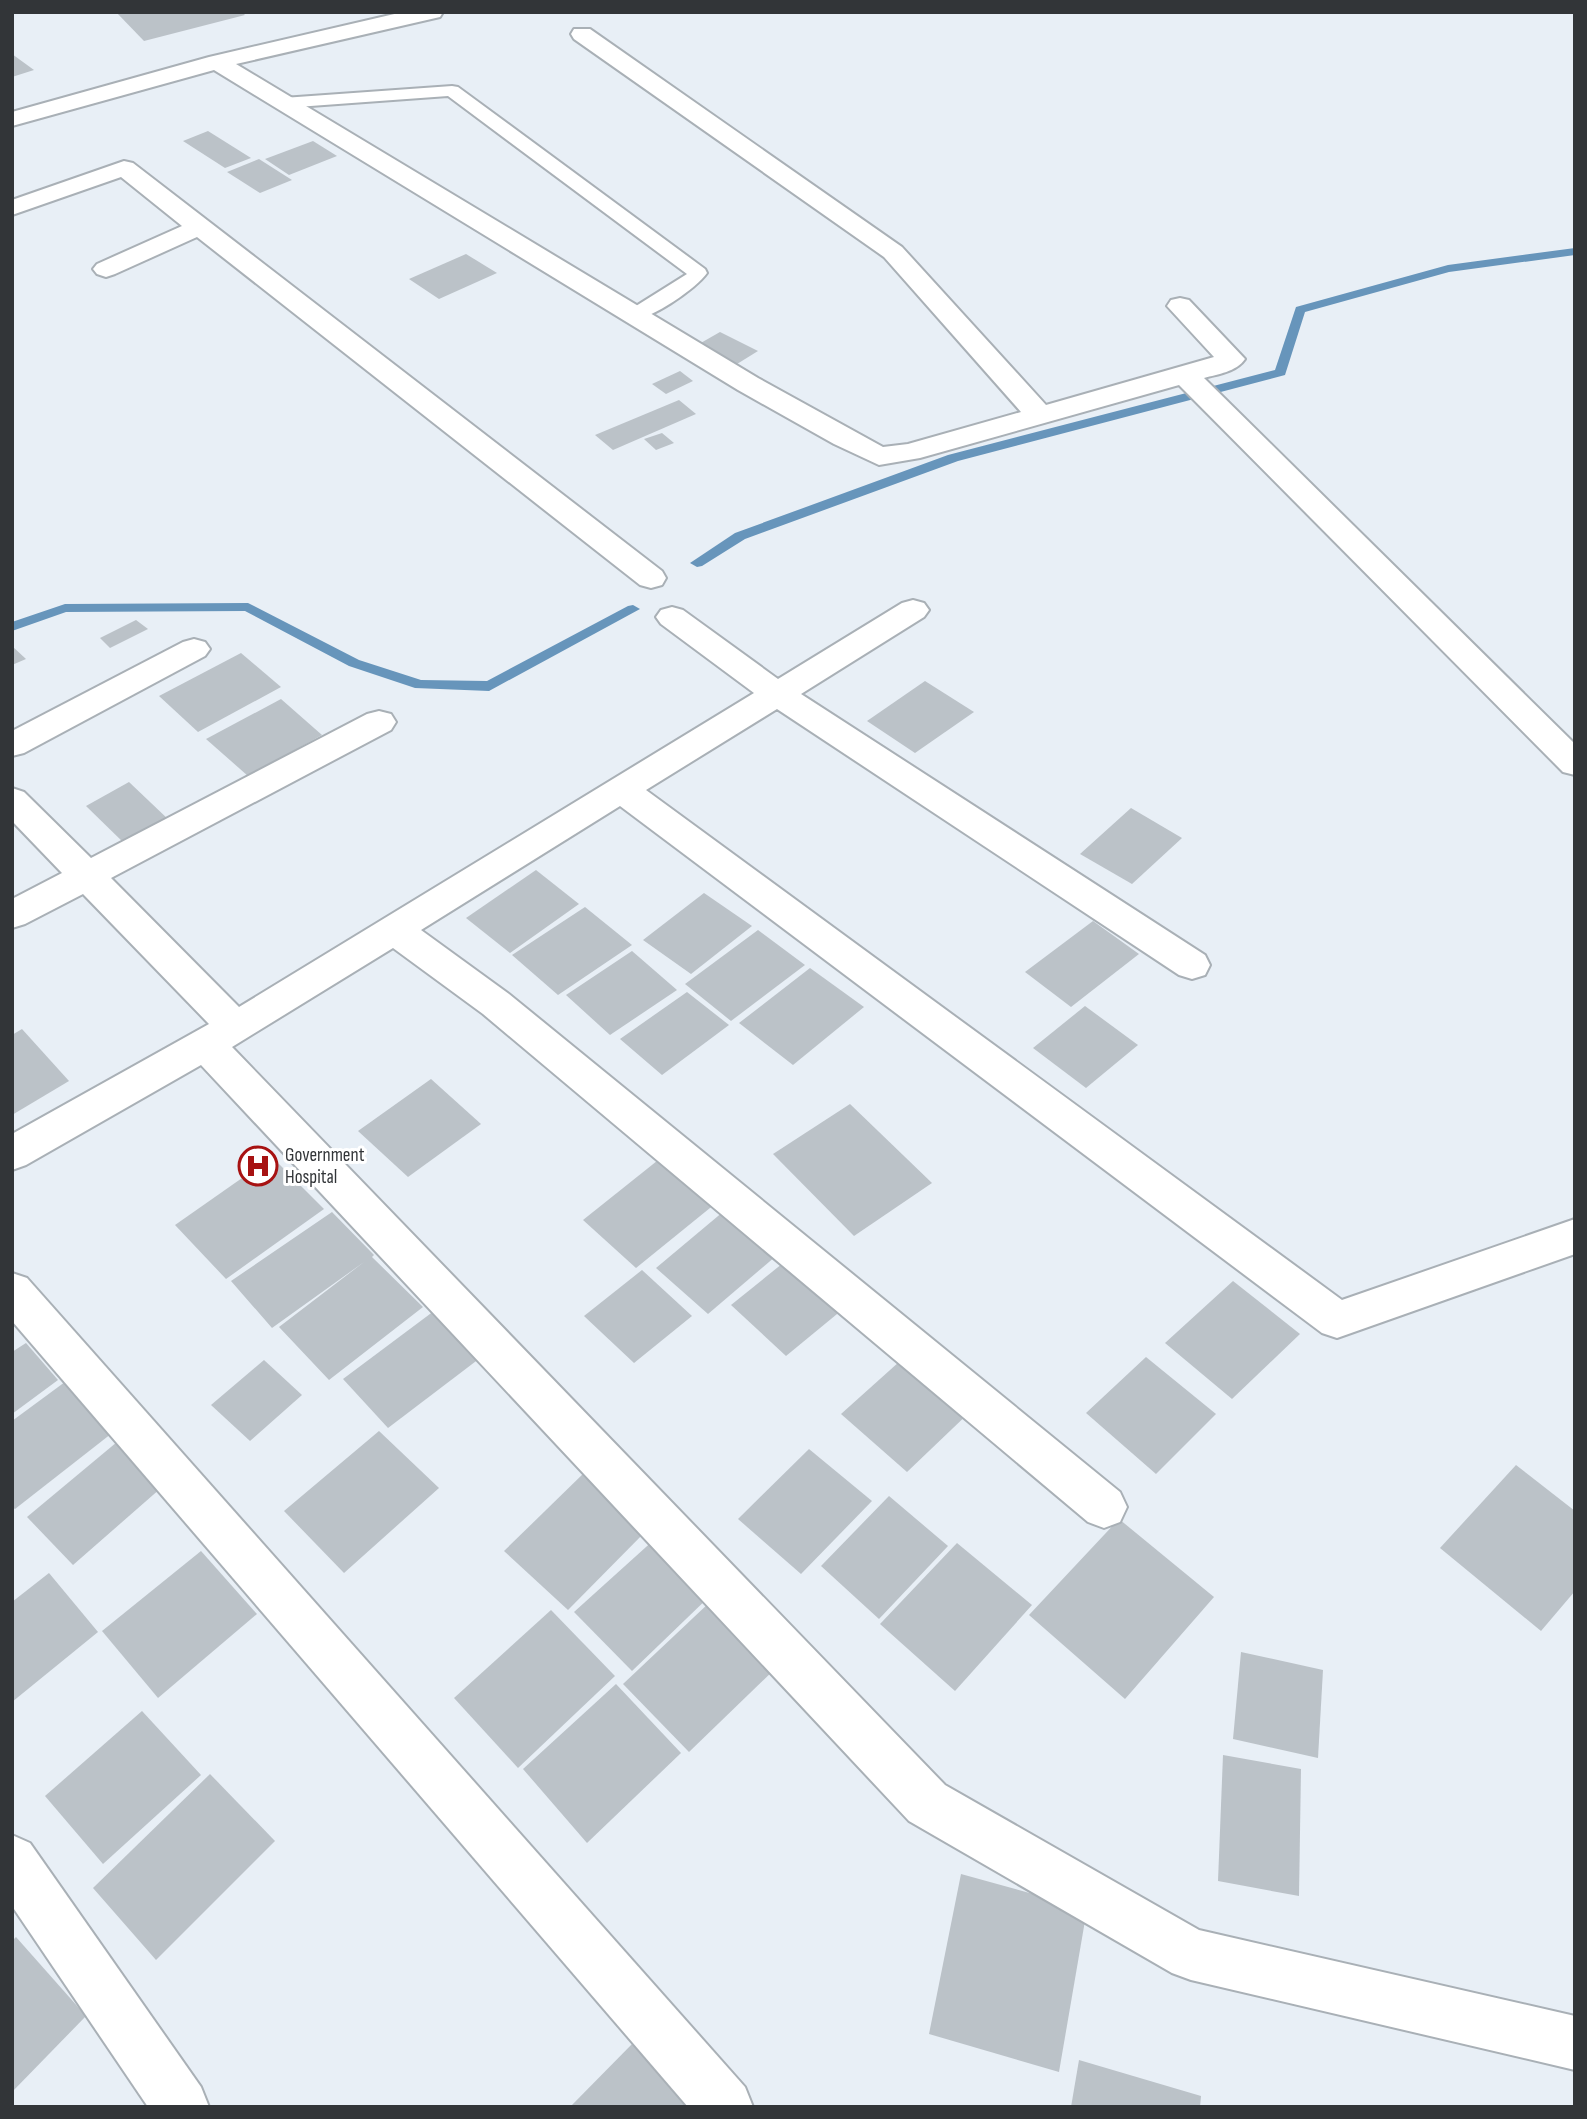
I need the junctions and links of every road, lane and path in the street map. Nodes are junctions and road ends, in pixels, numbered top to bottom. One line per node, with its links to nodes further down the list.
1 (432, 12): 3 (street)
2 (582, 34): 12 (street)
3 (217, 62): 4 (street); 5 (street)
4 (283, 103): 10 (street); 10 (lane)
5 (12, 119)
6 (12, 208): 7 (street)
7 (200, 227): 8 (street); 13 (street)
8 (106, 269)
9 (1180, 306): 11 (street)
10 (635, 315): 12 (street)
11 (1186, 376): 12 (street); 20 (street)
12 (1040, 416)
13 (651, 578)
14 (913, 610): 17 (street)
15 (672, 617): 17 (street)
16 (194, 649): 19 (street)
17 (776, 693): 21 (street); 26 (street)
18 (379, 722): 23 (street)
19 (12, 744)
20 (1575, 764)
21 (622, 790): 25 (street); 29 (street)
22 (12, 800): 23 (street)
23 (87, 875): 24 (street); 27 (street)
24 (12, 915)
25 (394, 929): 27 (street); 31 (street)
26 (1192, 965)
27 (221, 1035): 28 (street); 33 (street)
28 (12, 1154)
29 (1575, 1236)
30 (12, 1291): 35 (street)
31 (1104, 1507)
32 (12, 1861): 34 (street)
33 (1575, 2043)
34 (181, 2107)
35 (725, 2107)

